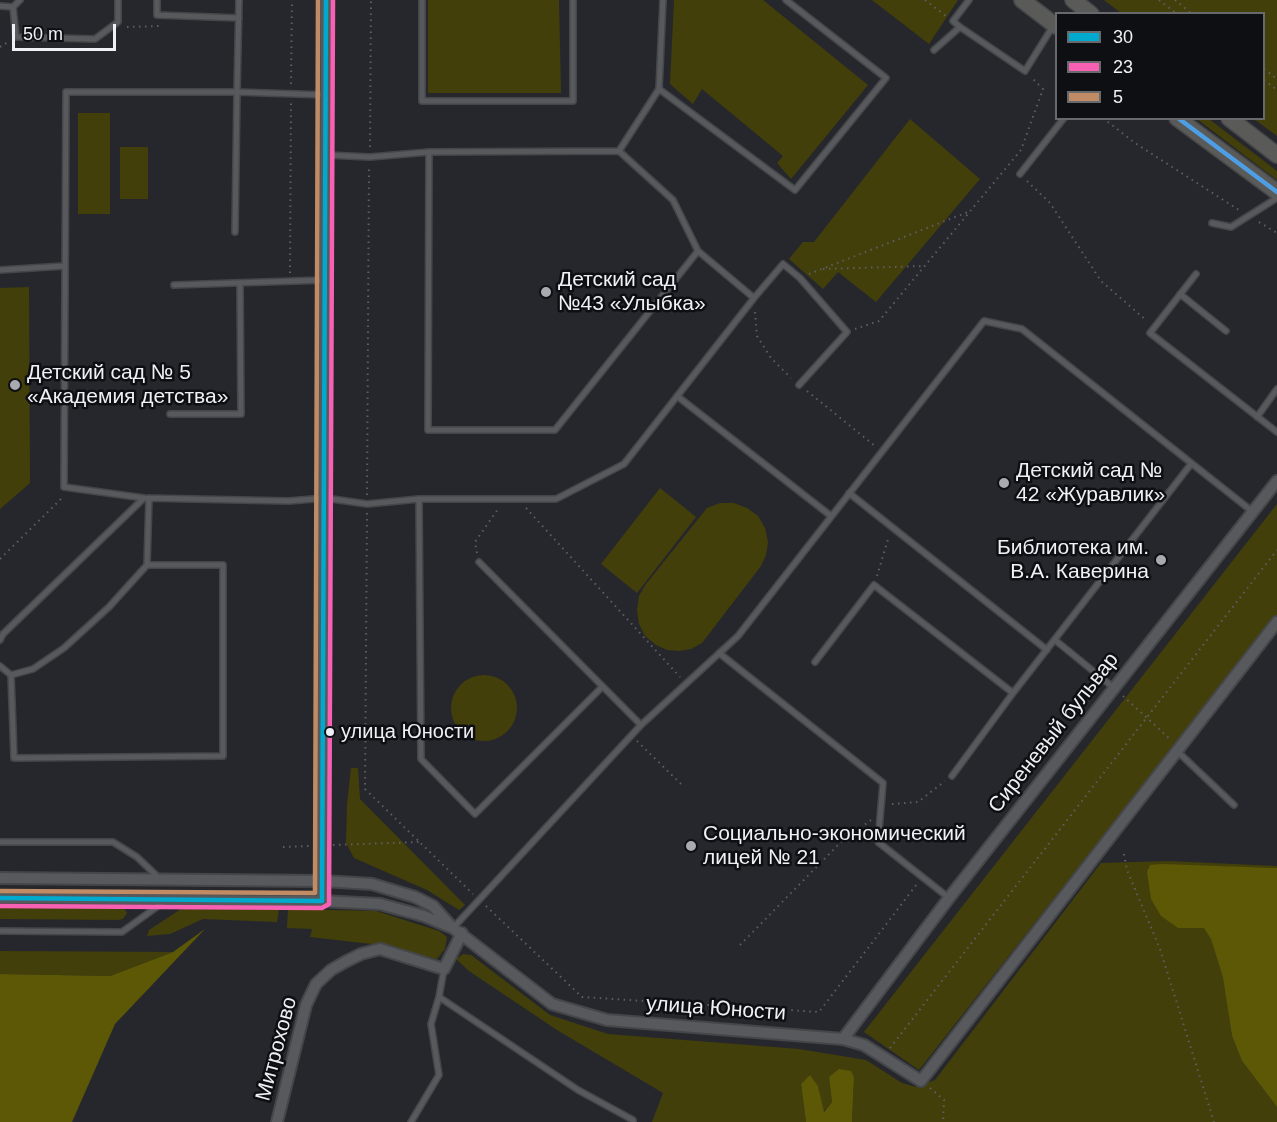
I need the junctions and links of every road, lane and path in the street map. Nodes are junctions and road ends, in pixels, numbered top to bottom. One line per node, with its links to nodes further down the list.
1 (20, 0): 19 (lane)
2 (118, 0): 19 (lane)
3 (157, 0): 23 (lane)
4 (238, 0): 23 (lane)
5 (292, 0): 35 (path)
6 (326, 0): 36 (street)
7 (371, 0): 45 (path)
8 (422, 0): 9 (lane)
9 (573, 0)
10 (663, 0): 33 (lane)
11 (786, 0): 33 (lane)
12 (925, 0): 24 (path)
13 (969, 0): 24 (lane)
14 (1022, 0): 25 (main road)
15 (1073, 0): 20 (main road)
16 (1159, 0): 21 (path)
17 (1175, 0): 22 (path)
18 (0, 6): 19 (lane)
19 (13, 7)
20 (1088, 12)
21 (1174, 12)
22 (1190, 12)
23 (239, 18): 34 (lane)
24 (953, 21): 28 (lane)
25 (1055, 25): 32 (lane)
26 (160, 26): 27 (path)
27 (127, 27)
28 (960, 27): 31 (lane); 32 (lane)
29 (10, 41): 30 (path)
30 (0, 47)
31 (933, 50)
32 (1025, 70): 49 (path)
33 (659, 89): 41 (lane)
34 (237, 92): 35 (lane); 52 (lane); 55 (lane)
35 (291, 94): 36 (lane); 62 (path)
36 (326, 95): 44 (street)
37 (1062, 120): 46 (lane)
38 (1105, 120): 50 (path)
39 (1180, 120): 47 (main road)
40 (1232, 120): 43 (main road)
41 (619, 151): 42 (lane); 54 (lane)
42 (429, 152): 45 (lane); 54 (lane)
43 (1277, 154)
44 (326, 155): 45 (lane); 61 (street)
45 (370, 157): 85 (path)
46 (1020, 174): 67 (path)
47 (1277, 192)
48 (1277, 198): 50 (lane)
49 (971, 211): 56 (path); 57 (path)
50 (1249, 216): 51 (lane); 53 (path)
51 (1212, 224)
52 (235, 232)
53 (1277, 233)
54 (698, 251): 66 (lane)
55 (64, 266): 58 (lane); 78 (lane)
56 (925, 266): 57 (path); 69 (path)
57 (820, 269): 60 (path)
58 (0, 270)
59 (1196, 274): 65 (lane)
60 (800, 278): 66 (lane); 69 (lane)
61 (325, 280): 62 (lane); 81 (street)
62 (290, 282): 63 (lane)
63 (240, 283): 64 (lane); 73 (lane)
64 (174, 285)
65 (1180, 294): 67 (lane); 68 (lane)
66 (754, 297): 72 (lane)
67 (1154, 327): 74 (lane)
68 (1226, 330)
69 (847, 332): 70 (lane)
70 (799, 385)
71 (1277, 389): 74 (lane)
72 (677, 396): 84 (lane); 87 (lane)
73 (170, 414)
74 (1257, 417): 75 (lane)
75 (1277, 432)
76 (1191, 464): 79 (lane); 86 (lane); 96 (lane)
77 (1277, 481): 86 (street, Сиреневый бульвар)
78 (64, 487): 80 (lane); 90 (path)
79 (849, 493): 87 (lane); 88 (lane)
80 (146, 498): 81 (lane); 92 (lane); 95 (lane)
81 (324, 498): 85 (lane); 124 (street)
82 (419, 499): 83 (lane); 85 (lane); 103 (lane)
83 (504, 499): 84 (lane); 91 (path)
84 (518, 499): 102 (path)
85 (367, 504): 116 (path)
86 (1253, 512): 104 (street, Сиреневый бульвар)
87 (831, 516): 98 (lane)
88 (891, 527): 93 (path); 97 (lane)
89 (1277, 550): 106 (path)
90 (0, 559)
91 (479, 562): 103 (lane)
92 (147, 565): 101 (lane); 101 (lane)
93 (874, 585): 99 (lane); 105 (lane)
94 (1277, 622): 109 (street)
95 (0, 640)
96 (1055, 640): 97 (lane); 104 (lane)
97 (1047, 650): 105 (lane)
98 (719, 653): 102 (lane); 112 (lane)
99 (815, 662)
100 (0, 666): 101 (lane)
101 (11, 675)
102 (686, 684): 107 (lane)
103 (602, 687): 107 (lane)
104 (1114, 688): 106 (path); 126 (street, Сиреневый бульвар)
105 (1013, 693): 110 (lane)
106 (1146, 717): 109 (path); 136 (path)
107 (641, 725): 108 (lane)
108 (631, 734): 111 (path); 129 (lane)
109 (1178, 749): 113 (lane); 137 (street)
110 (952, 776): 112 (path)
111 (684, 787)
112 (881, 804): 114 (lane)
113 (1234, 805)
114 (880, 813): 121 (lane); 132 (path)
115 (0, 842): 123 (lane)
116 (420, 842): 117 (path); 129 (path)
117 (332, 845)
118 (314, 846): 119 (path)
119 (283, 847)
120 (1124, 854): 142 (path)
121 (922, 877): 126 (lane); 129 (path)
122 (0, 878): 123 (street, улица Юности)
123 (160, 879): 124 (street, улица Юности)
124 (323, 881): 128 (street); 131 (street, улица Юности)
125 (0, 898): 127 (street, улица Юности)
126 (949, 898): 135 (street, Сиреневый бульвар)
127 (169, 899): 128 (street, улица Юности); 130 (lane)
128 (322, 901): 131 (street, улица Юности)
129 (480, 901): 131 (lane)
130 (0, 931)
131 (457, 931): 133 (street); 135 (street, улица Юности)
132 (740, 945)
133 (444, 969): 134 (lane); 138 (street, Митрохово)
134 (440, 997): 139 (lane); 140 (lane)
135 (843, 1039): 136 (street, улица Юности)
136 (884, 1057): 137 (street, улица Юности)
137 (921, 1081): 141 (path)
138 (277, 1122)
139 (411, 1122)
140 (633, 1122)
141 (943, 1122)
142 (1214, 1122)

